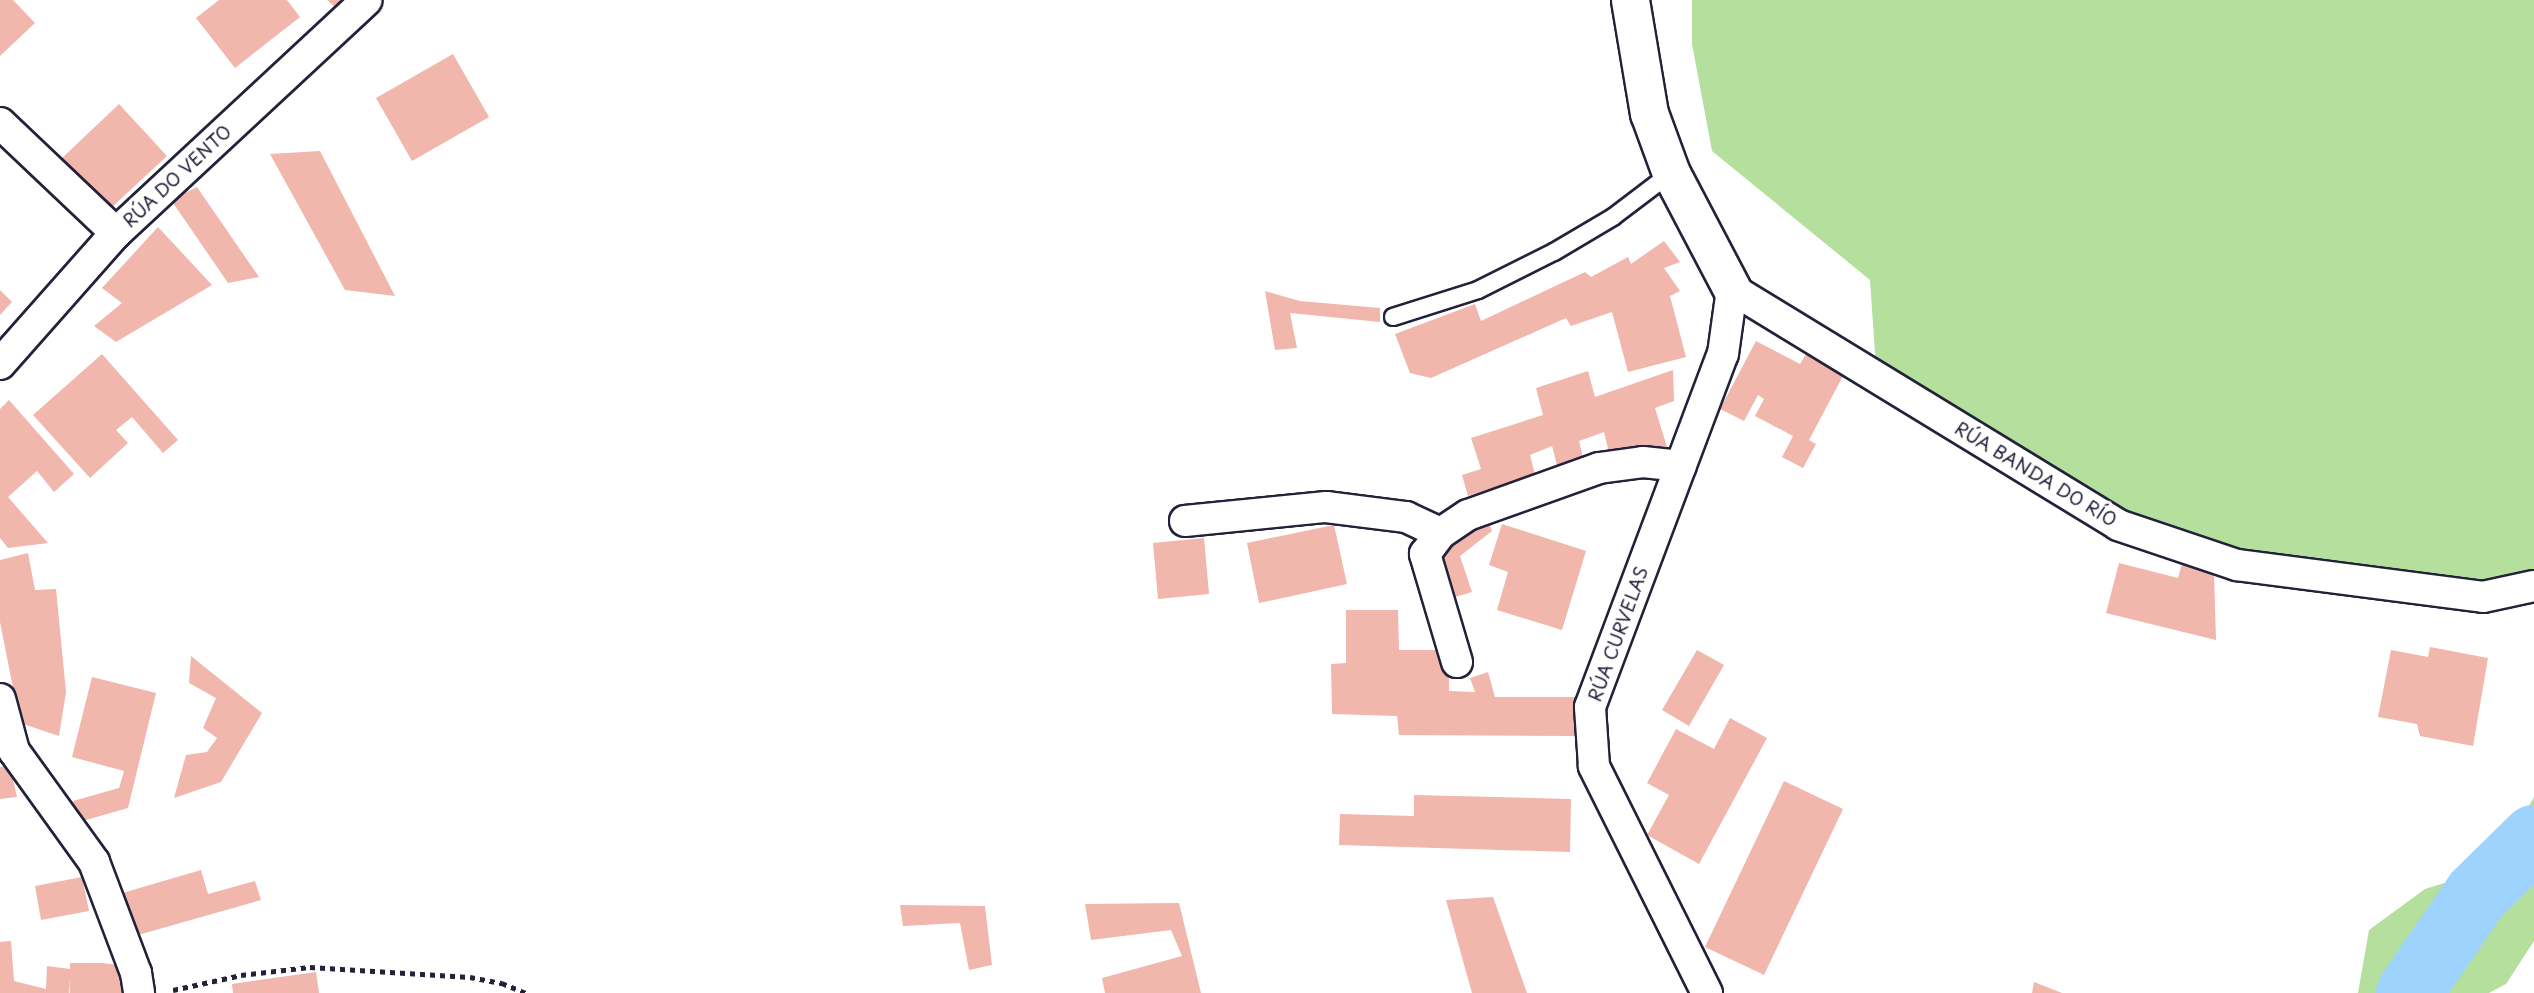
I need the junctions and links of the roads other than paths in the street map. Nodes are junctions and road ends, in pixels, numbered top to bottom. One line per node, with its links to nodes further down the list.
1 (367, 0): 5 (street, RÚA DO VENTO)
2 (1630, 0): 4 (street)
3 (0, 123): 5 (street)
4 (1671, 173): 6 (street); 7 (lane)
5 (116, 233): 8 (street, RÚA DO VENTO)
6 (1732, 289): 9 (street, RÚA CURVELAS); 12 (street, RÚA BANDA DO RÍO)
7 (1393, 317)
8 (0, 364)
9 (1681, 466): 11 (street); 16 (street, RÚA CURVELAS)
10 (1185, 521): 11 (street)
11 (1441, 533): 13 (street)
12 (2534, 586)
13 (1457, 662)
14 (0, 699): 15 (street)
15 (139, 993)
16 (1707, 993)

